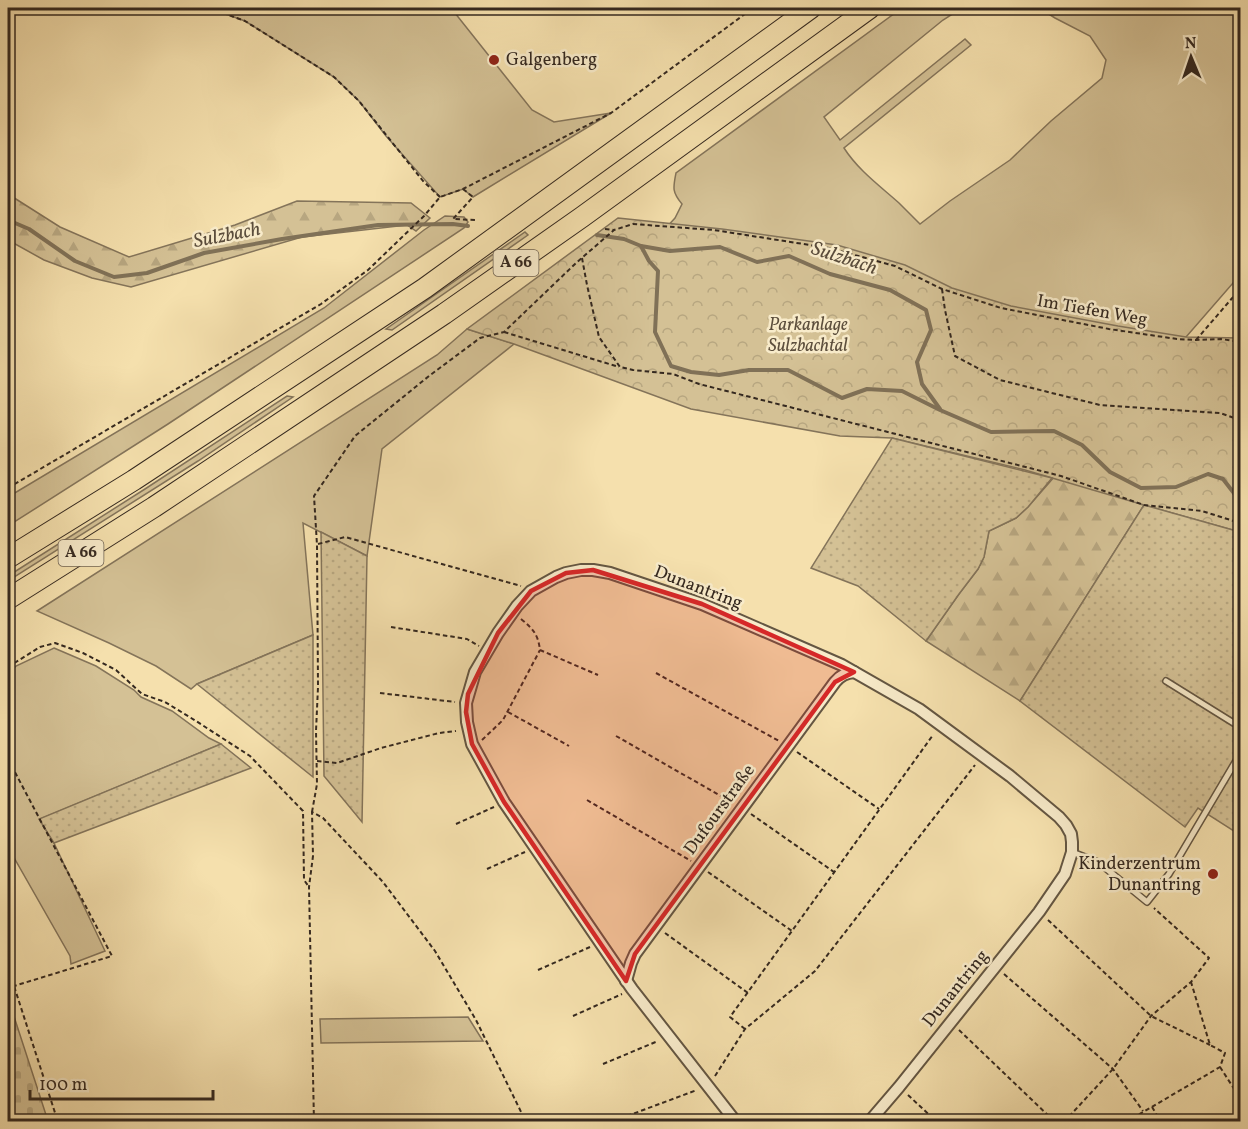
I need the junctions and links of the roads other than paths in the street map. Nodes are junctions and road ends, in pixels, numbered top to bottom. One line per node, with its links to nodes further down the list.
1 (811, 8): 3 (highway, A 66)
2 (870, 8): 4 (highway, A 66)
3 (8, 558)
4 (8, 599)
5 (854, 672): 9 (street, Dunantring); 10 (street, Dufourstraße); 10 (street, Dunantring)
6 (1166, 681): 7 (lane)
7 (1240, 727)
8 (1240, 754): 9 (lane)
9 (1072, 852): 12 (street, Dunantring)
10 (629, 985): 11 (street, Dunantring)
11 (736, 1122)
12 (868, 1122)

